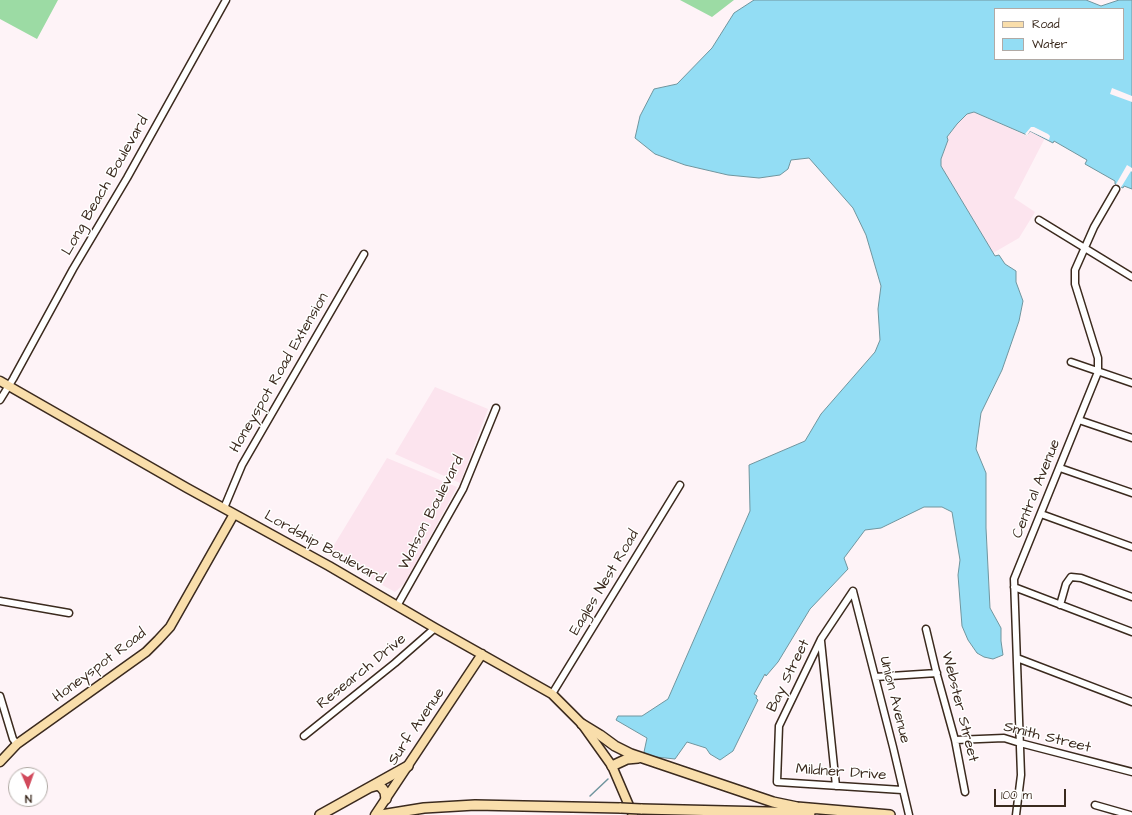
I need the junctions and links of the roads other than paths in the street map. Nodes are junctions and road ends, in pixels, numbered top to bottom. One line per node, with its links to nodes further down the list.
1 (226, 0): 11 (street, Long Beach Boulevard)
2 (1116, 190): 4 (street, Central Avenue)
3 (1038, 220): 4 (street)
4 (1085, 248): 6 (street); 8 (street, Central Avenue)
5 (364, 254): 19 (street, Honeyspot Road Extension)
6 (1132, 277)
7 (1070, 362): 8 (street)
8 (1098, 372): 10 (street); 14 (street, Central Avenue)
9 (0, 381): 11 (main road, Lordship Boulevard)
10 (1132, 383)
11 (9, 386): 12 (street, Long Beach Boulevard); 19 (main road, Lordship Boulevard)
12 (0, 400)
13 (496, 408): 28 (street, Watson Boulevard)
14 (1080, 420): 15 (street); 16 (street, Central Avenue)
15 (1132, 438)
16 (1060, 468): 18 (street); 21 (street, Central Avenue)
17 (680, 485): 38 (street, Eagles Nest Road)
18 (1132, 493)
19 (224, 508): 20 (main road, Lordship Boulevard)
20 (234, 514): 28 (main road, Lordship Boulevard); 45 (main road, Honeyspot Road)
21 (1041, 514): 22 (street); 23 (street, Central Avenue)
22 (1132, 547)
23 (1014, 587): 27 (street); 35 (street, Central Avenue)
24 (853, 591): 33 (street, Bay Street); 37 (street, Union Avenue)
25 (1132, 597): 27 (street)
26 (0, 601): 29 (street)
27 (1060, 605): 32 (street)
28 (397, 606): 30 (main road, Lordship Boulevard)
29 (69, 613)
30 (435, 628): 34 (main road, Lordship Boulevard); 42 (street, Research Drive)
31 (926, 629): 36 (street, Webster Street)
32 (1132, 632)
33 (821, 639): 51 (street, Bay Street); 52 (street)
34 (482, 654): 38 (main road, Lordship Boulevard); 48 (main road, Surf Avenue)
35 (1017, 658): 40 (street); 44 (street, Central Avenue)
36 (936, 673): 37 (street); 43 (street, Webster Street)
37 (875, 677): 54 (street, Union Avenue)
38 (552, 694): 41 (main road, Lordship Boulevard)
39 (0, 696): 45 (street)
40 (1132, 702)
41 (582, 724): 46 (highway); 49 (main road, Lordship Boulevard)
42 (304, 736)
43 (955, 740): 44 (street, Smith Street); 55 (street, Webster Street)
44 (1020, 743): 50 (street, Smith Street); 65 (street, Central Avenue)
45 (16, 744): 47 (main road, Honeyspot Road)
46 (642, 758): 49 (highway); 63 (highway)
47 (0, 762)
48 (408, 766): 53 (highway); 56 (main road, Surf Avenue)
49 (612, 766): 61 (main road, Lordship Boulevard)
50 (1132, 772)
51 (777, 782): 52 (street, Mildner Drive)
52 (836, 786): 54 (street, Mildner Drive)
53 (369, 787): 56 (highway); 58 (highway)
54 (902, 790): 64 (street, Union Avenue)
55 (965, 792)
56 (386, 799): 59 (main road, Surf Avenue)
57 (1095, 805): 66 (street)
58 (320, 815)
59 (375, 815)
60 (381, 815): 62 (highway, bridge)
61 (633, 815)
62 (868, 815)
63 (890, 815)
64 (909, 815)
65 (1016, 815)
66 (1130, 815)

